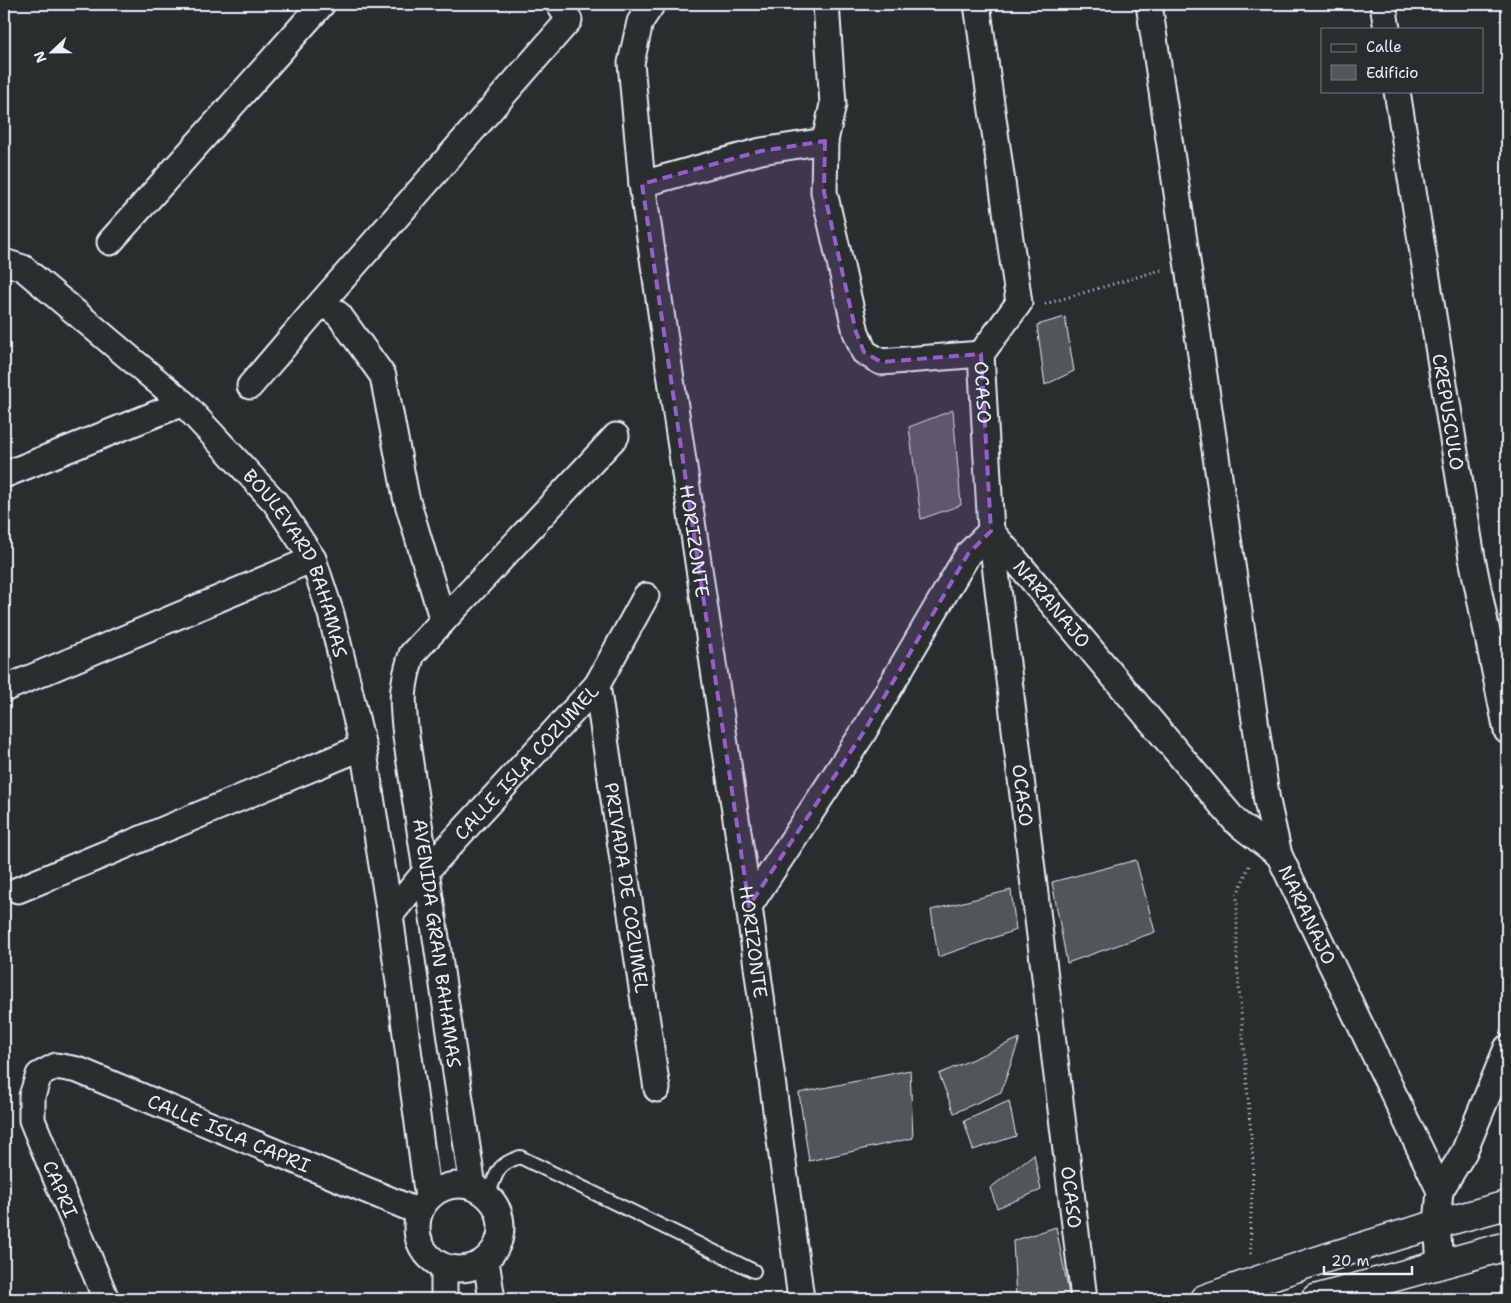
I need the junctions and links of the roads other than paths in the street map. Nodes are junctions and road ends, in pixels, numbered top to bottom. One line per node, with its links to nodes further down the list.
1 (322, 4): 12 (street)
2 (559, 4): 14 (street)
3 (652, 4): 11 (street, HORIZONTE)
4 (826, 4): 10 (street)
5 (977, 4): 15 (street, OCASO)
6 (1149, 4): 28 (street)
7 (1383, 4): 8 (street)
8 (1387, 28)
9 (1397, 92): 26 (street, CREPUSCULO)
10 (825, 141): 11 (street); 15 (street)
11 (642, 184): 31 (street, HORIZONTE)
12 (110, 242)
13 (4, 262): 17 (street, BOULEVARD BAHAMAS)
14 (322, 302): 16 (street); 23 (street)
15 (980, 354): 20 (street, OCASO)
16 (250, 386)
17 (183, 404): 19 (street); 21 (street, BOULEVARD BAHAMAS)
18 (616, 436): 23 (street, AVENIDA GRAN BAHAMAS)
19 (4, 476)
20 (991, 531): 28 (street, NARANAJO); 31 (street); 50 (street, OCASO)
21 (313, 559): 25 (street); 27 (street, BOULEVARD BAHAMAS)
22 (646, 596): 24 (street, CALLE ISLA COZUMEL)
23 (443, 621): 29 (street, AVENIDA GRAN BAHAMAS)
24 (597, 685): 29 (street, CALLE ISLA COZUMEL); 35 (street, PRIVADA DE COZUMEL)
25 (4, 689)
26 (1507, 731)
27 (363, 748): 30 (street); 32 (street)
28 (1279, 855): 36 (street, NARANAJO)
29 (427, 870): 32 (street, CALLE ISLA COZUMEL); 37 (street, AVENIDA GRAN BAHAMAS)
30 (18, 890)
31 (749, 906): 49 (street, HORIZONTE)
32 (390, 915): 38 (street)
33 (1507, 1048): 36 (street)
34 (39, 1075): 38 (street, CALLE ISLA CAPRI); 46 (street, CAPRI)
35 (657, 1089)
36 (1440, 1191): 40 (street)
37 (481, 1192): 38 (street); 42 (street); 45 (lane)
38 (424, 1205): 44 (street)
39 (1507, 1205): 40 (street)
40 (1436, 1224): 43 (street); 51 (street)
41 (1507, 1246): 43 (street)
42 (486, 1260): 44 (street); 48 (street)
43 (1440, 1264): 52 (street)
44 (444, 1267): 47 (street)
45 (754, 1271)
46 (106, 1299)
47 (444, 1299)
48 (492, 1299)
49 (801, 1299)
50 (1084, 1299)
51 (1204, 1299)
52 (1314, 1299)

